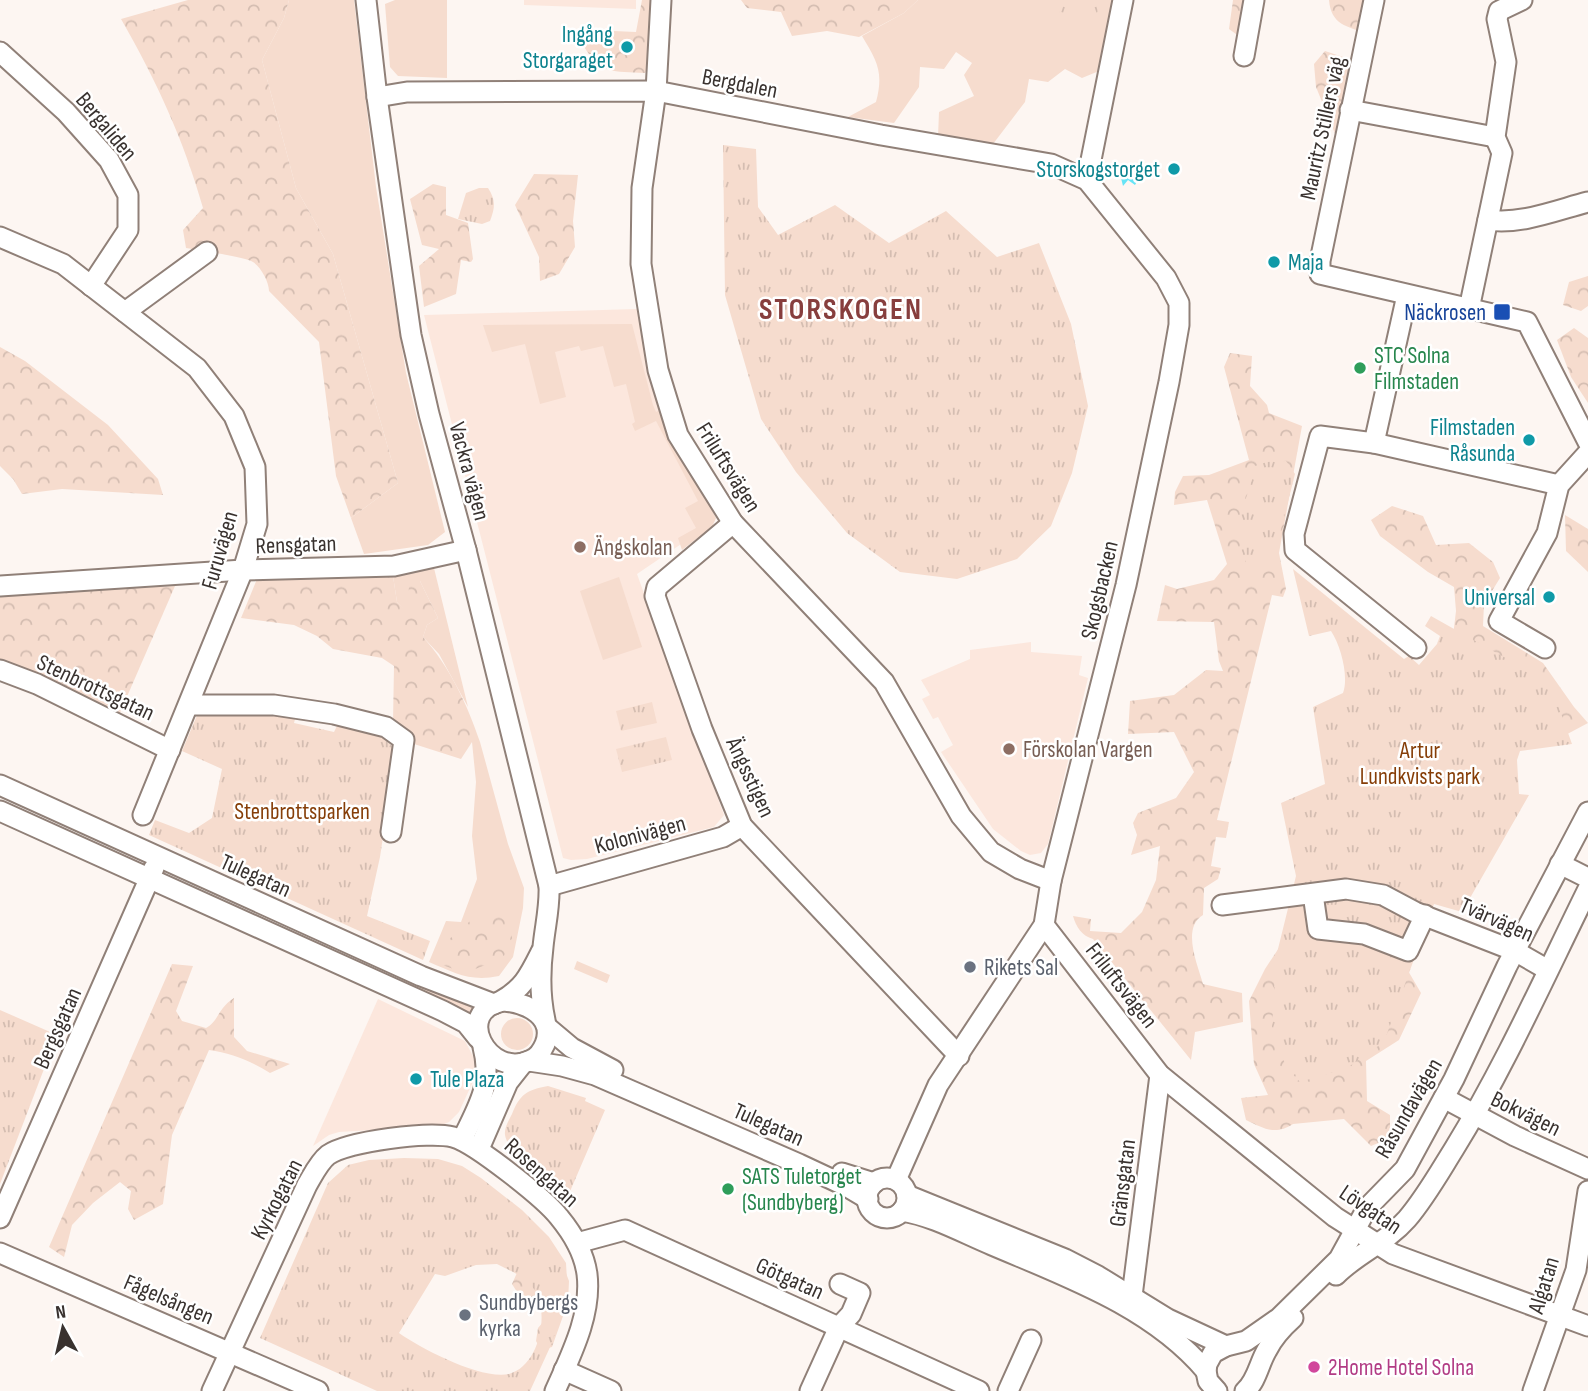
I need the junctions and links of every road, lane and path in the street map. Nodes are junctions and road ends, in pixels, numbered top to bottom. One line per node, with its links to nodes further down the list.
1 (366, 0): 10 (street, Vackra vägen)
2 (661, 0): 9 (street, Friluftsvägen)
3 (1123, 0): 13 (street)
4 (1254, 0): 8 (street)
5 (1374, 0): 11 (street, Mauritz Stillers väg)
6 (1521, 0): 12 (street)
7 (0, 52): 18 (street, Bergaliden)
8 (1244, 56)
9 (656, 91): 10 (street, Bergdalen); 13 (street, Bergdalen); 26 (street, Friluftsvägen)
10 (377, 97): 27 (street, Vackra vägen)
11 (1350, 110): 12 (street); 19 (street, Mauritz Stillers väg)
12 (1495, 137): 15 (street)
13 (1087, 180): 45 (street, Skogsbacken)
14 (1588, 202): 15 (street)
15 (1488, 220): 20 (street)
16 (0, 237): 18 (street, Furuvägen)
17 (207, 252): 21 (street)
18 (91, 286): 21 (street, Furuvägen)
19 (1407, 295): 20 (street); 23 (street)
20 (1469, 309): 22 (street)
21 (125, 312): 28 (street, Furuvägen)
22 (1588, 442)
23 (1374, 443): 25 (street); 30 (street)
24 (1588, 453): 25 (street)
25 (1559, 485): 31 (street)
26 (733, 523): 39 (street, Ängsstigen); 45 (street, Friluftsvägen)
27 (466, 550): 28 (street, Rensgatan); 46 (street, Vackra vägen)
28 (243, 570): 29 (street, Rensgatan); 33 (street, Furuvägen)
29 (0, 586)
30 (1416, 648)
31 (1545, 648)
32 (0, 670): 34 (street, Stenbrottsgatan)
33 (189, 705): 34 (street, Furuvägen); 40 (street, Stenbrottsgatan)
34 (170, 750): 38 (street, Furuvägen)
35 (0, 785): 41 (street, Tulegatan)
36 (0, 811): 44 (street, Tulegatan)
37 (1588, 812): 42 (street, Råsundavägen)
38 (143, 815)
39 (742, 826): 46 (street, Kolonivägen); 58 (street, Ängsstigen)
40 (391, 832)
41 (159, 858): 44 (street, Bergsgatan); 55 (street, Tulegatan)
42 (1560, 864): 43 (street); 53 (street, Råsundavägen)
43 (1588, 878)
44 (150, 879): 57 (street, Tulegatan); 69 (street, Bergsgatan)
45 (1051, 881): 51 (street, Skogsbacken)
46 (549, 886): 52 (street, Vackra vägen)
47 (1588, 889): 54 (street)
48 (1313, 894): 49 (street, Tvärvägen); 50 (street, Tvärvägen); 50 (street, Tvärvägen)
49 (1222, 905)
50 (1425, 915): 53 (street, Tvärvägen)
51 (1044, 925): 58 (street, Skogsbacken); 60 (street, Friluftsvägen)
52 (542, 948): 55 (street, Vackra vägen); 56 (street, Vackra vägen)
53 (1515, 951): 54 (street, Tvärvägen); 61 (street, Råsundavägen)
54 (1548, 970): 62 (street)
55 (497, 1003): 56 (street); 57 (street)
56 (546, 1024): 59 (street); 63 (street, Tulegatan)
57 (480, 1042): 59 (street); 64 (street)
58 (959, 1056): 68 (street, Skogsbacken)
59 (526, 1062): 63 (street, Tulegatan); 64 (street, Rosengatan)
60 (1160, 1075): 70 (street, Lövgatan); 75 (street, Gränsgatan)
61 (1444, 1098): 62 (street, Bokvägen); 70 (street, Råsundavägen)
62 (1475, 1115): 65 (street, Bokvägen); 72 (street)
63 (763, 1142): 66 (street, Tulegatan)
64 (470, 1145): 71 (street, Rosengatan); 81 (street, Kyrkogatan)
65 (1588, 1169)
66 (871, 1191): 68 (street, Tulegatan); 68 (street, Tulegatan)
67 (1588, 1191): 76 (street, Algatan)
68 (901, 1195): 75 (street, Tulegatan); 83 (street, Tulegatan)
69 (0, 1218)
70 (1355, 1231): 72 (street, Lövgatan); 80 (street, Råsundavägen)
71 (577, 1243): 78 (street, Götgatan); 82 (street, Rosengatan)
72 (1378, 1246): 76 (street, Lövgatan); 84 (street)
73 (0, 1253): 81 (street, Fågelsången)
74 (840, 1284): 78 (street)
75 (1132, 1296): 80 (street, Tulegatan)
76 (1560, 1317): 77 (street, Lövgatan); 93 (street, Algatan)
77 (1588, 1326)
78 (839, 1327): 89 (street); 90 (street, Götgatan)
79 (1031, 1340): 91 (street)
80 (1230, 1346): 83 (street, Råsundavägen); 84 (street, Tulegatan)
81 (230, 1352): 85 (street, Kyrkogatan); 86 (street, Fågelsången)
82 (564, 1370): 87 (street, Rosengatan); 88 (street)
83 (1206, 1371): 92 (street)
84 (1255, 1383)
85 (212, 1391)
86 (318, 1391)
87 (555, 1391)
88 (611, 1391)
89 (810, 1391)
90 (979, 1391)
91 (1008, 1391)
92 (1217, 1391)
93 (1533, 1391)

